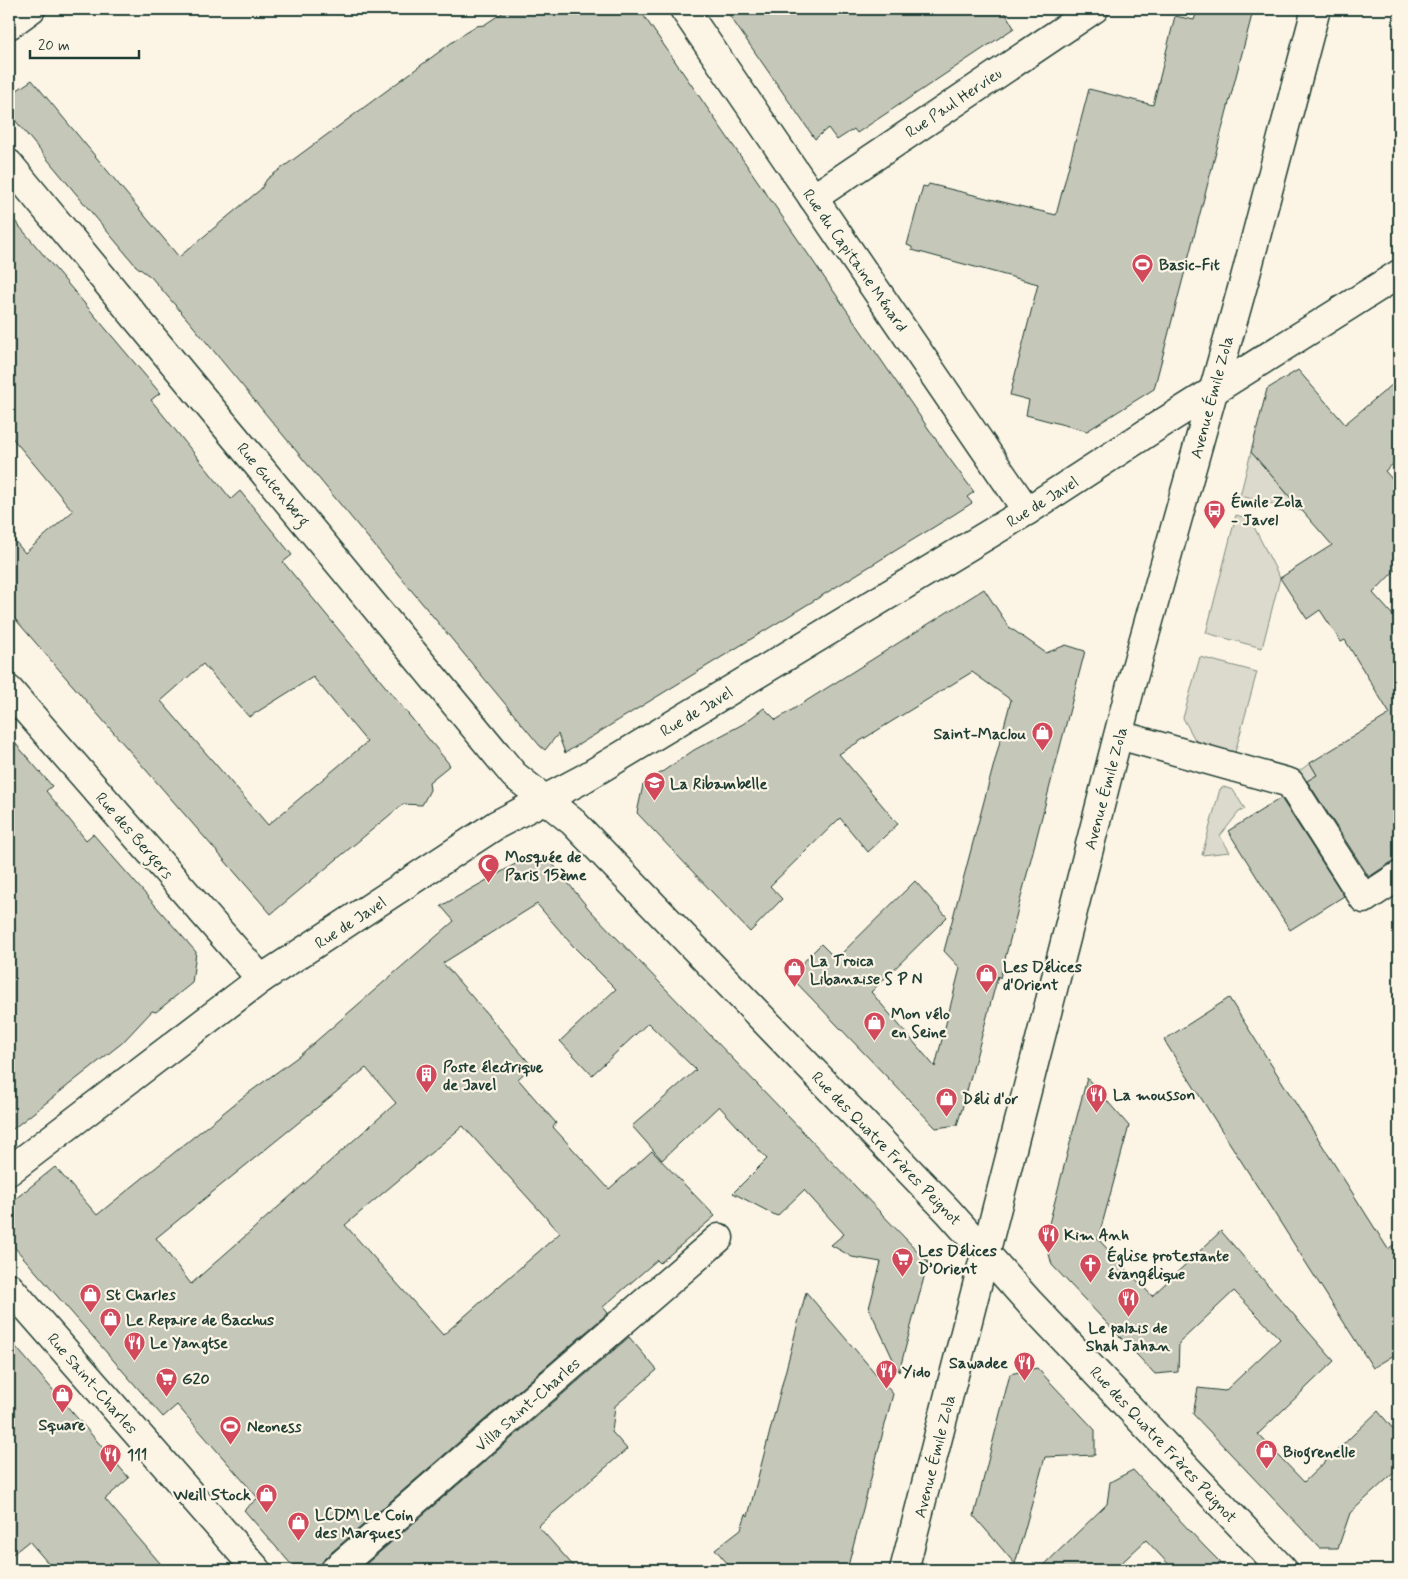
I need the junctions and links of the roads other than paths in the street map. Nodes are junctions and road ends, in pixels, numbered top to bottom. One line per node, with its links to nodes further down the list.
1 (30, 9): 5 (street)
2 (684, 9): 7 (street, Rue du Capitaine Ménard)
3 (1094, 9): 7 (street, Rue Paul Hervieu)
4 (1316, 9): 9 (street, Avenue Émile Zola)
5 (9, 25)
6 (9, 164): 13 (street, Rue Gutenberg)
7 (813, 198): 10 (street, Rue du Capitaine Ménard)
8 (1399, 274): 9 (street, Rue de Javel)
9 (1213, 391): 10 (street, Rue de Javel); 12 (street, Avenue Émile Zola)
10 (1027, 511): 13 (street, Rue de Javel)
11 (9, 690): 15 (street, Rue des Bergers)
12 (1119, 735): 14 (street); 18 (street, Avenue Émile Zola)
13 (545, 799): 15 (street, Rue de Javel); 18 (street, Rue des Quatre Frères Peignot)
14 (1399, 876)
15 (261, 980): 16 (street, Rue de Javel)
16 (9, 1171)
17 (720, 1238): 21 (street, Villa Saint-Charles)
18 (985, 1252): 22 (street, Avenue Émile Zola); 23 (street, Rue des Quatre Frères Peignot)
19 (9, 1286): 20 (street, Rue Saint-Charles)
20 (257, 1570)
21 (335, 1570)
22 (904, 1570)
23 (1283, 1570)

